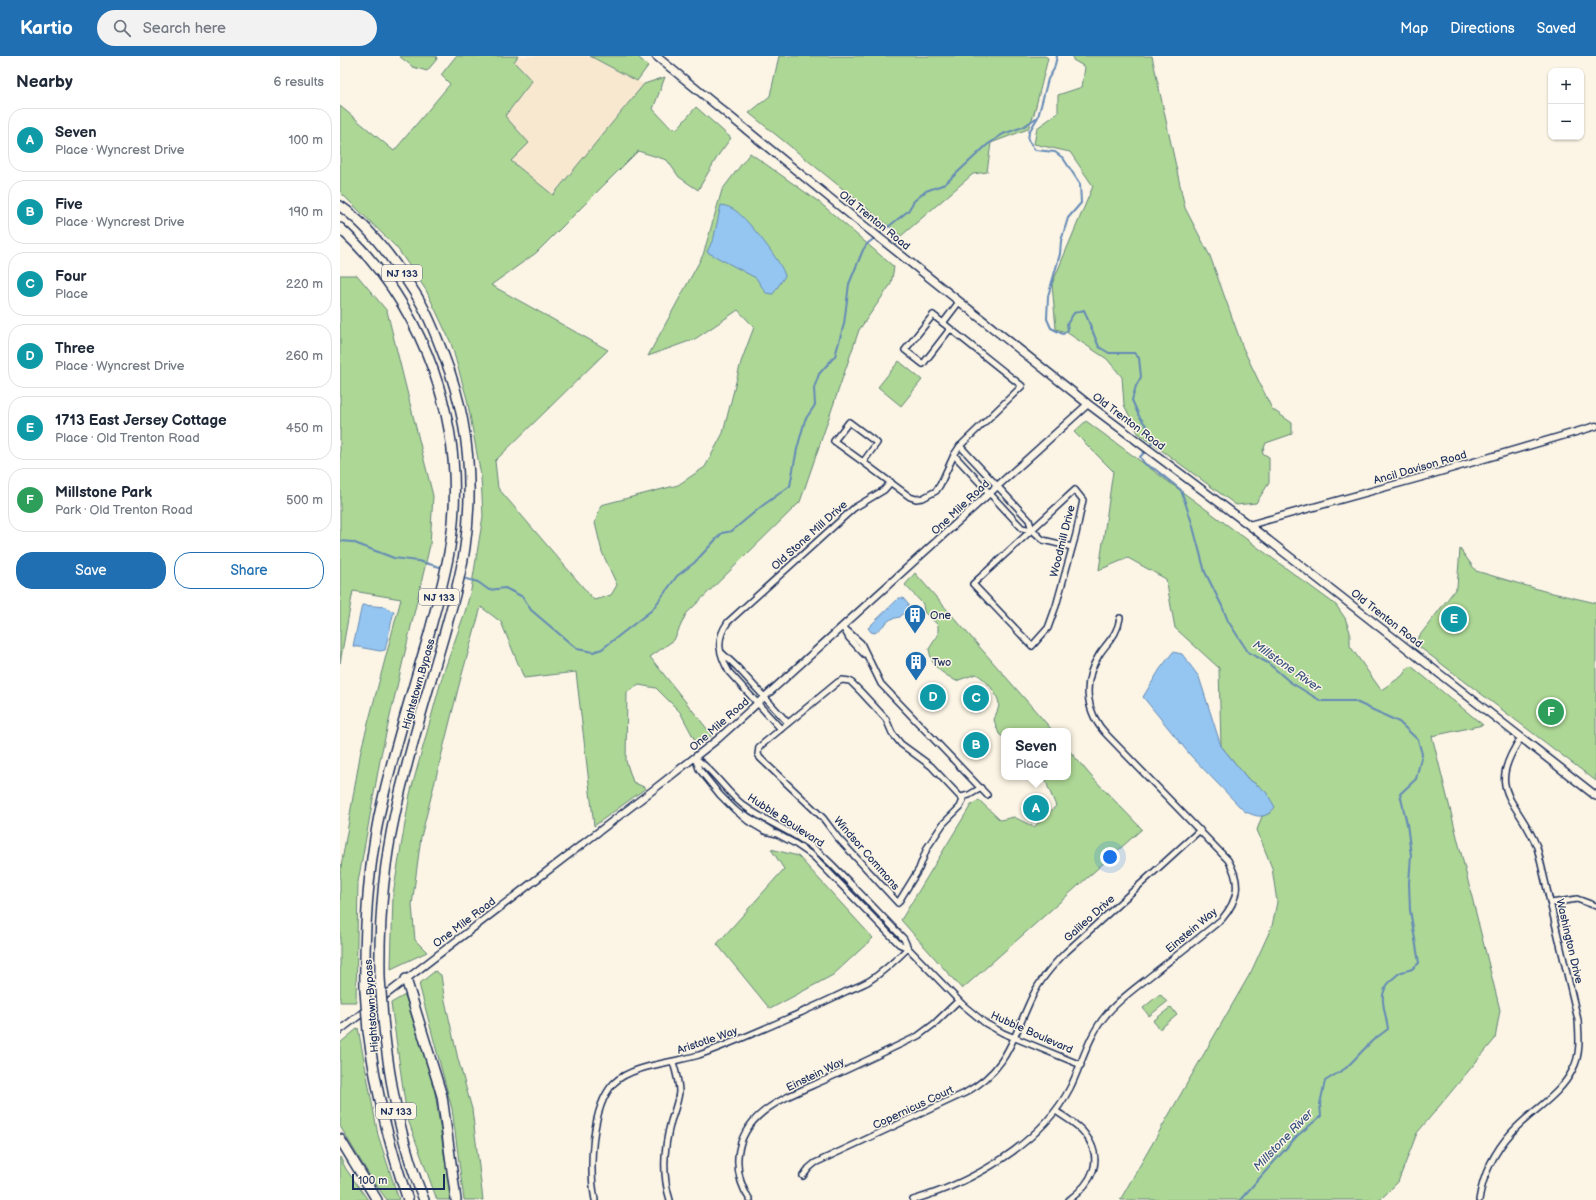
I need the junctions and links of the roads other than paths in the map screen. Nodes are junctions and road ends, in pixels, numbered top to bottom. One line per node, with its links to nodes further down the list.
1 (656, 56): 5 (main road, Old Trenton Road)
2 (340, 203): 3 (highway, Hightstown Bypass)
3 (343, 209): 47 (highway, Hightstown Bypass / NJ 133, bridge)
4 (340, 228): 46 (highway, Hightstown Bypass / NJ 133, bridge)
5 (959, 302): 6 (street); 8 (main road, Old Trenton Road)
6 (942, 323): 7 (street); 7 (street)
7 (950, 329): 10 (street)
8 (1088, 404): 14 (street, One Mile Road); 16 (main road, Old Trenton Road)
9 (1596, 426): 16 (street, Ancil Davison Road)
10 (960, 446): 11 (street); 14 (street)
11 (954, 455): 13 (street); 15 (street)
12 (863, 462): 12 (street); 13 (street)
13 (891, 482): 21 (street, Old Stone Mill Drive)
14 (997, 486): 15 (street, One Mile Road); 17 (street)
15 (989, 494): 17 (street); 20 (street, One Mile Road)
16 (1249, 525): 26 (main road, Old Trenton Road)
17 (1032, 530): 18 (street); 18 (street, Woodmill Drive); 18 (street, Woodmill Drive)
18 (1072, 547)
19 (1120, 618): 32 (street, Einstein Way)
20 (843, 627): 22 (street, One Mile Road); 28 (street)
21 (722, 653): 22 (street); 23 (street, Old Stone Mill Drive)
22 (765, 698): 23 (street, One Mile Road); 24 (street)
23 (758, 704): 25 (street); 27 (street, One Mile Road)
24 (788, 723): 25 (street, Windsor Commons); 31 (street, Windsor Commons)
25 (781, 729): 31 (street, Windsor Commons)
26 (1521, 738): 30 (main road, Old Trenton Road); 33 (street, Washington Drive)
27 (695, 758): 35 (street, Hubble Boulevard); 35 (street, Hubble Boulevard); 36 (street, One Mile Road)
28 (981, 788): 29 (street); 31 (street)
29 (987, 795)
30 (1596, 796)
31 (961, 797)
32 (1200, 830): 39 (street, Galileo Drive); 41 (street, Einstein Way)
33 (1551, 903): 34 (street); 54 (street, Washington Drive)
34 (1596, 906)
35 (908, 948): 37 (street, Hubble Boulevard); 40 (street, Aristotle Way)
36 (406, 979): 38 (street, One Mile Road); 48 (highway)
37 (958, 1001): 39 (street, Hubble Boulevard); 51 (street, Einstein Way)
38 (340, 1030)
39 (1014, 1037): 41 (street, Hubble Boulevard); 44 (street, Copernicus Court)
40 (673, 1062): 49 (street, Aristotle Way); 50 (street)
41 (1081, 1065): 42 (street, Einstein Way)
42 (1056, 1110): 52 (street, Einstein Way); 53 (street)
43 (340, 1139): 45 (highway)
44 (803, 1176)
45 (377, 1200)
46 (408, 1200)
47 (424, 1200)
48 (456, 1200)
49 (595, 1200)
50 (670, 1200)
51 (750, 1200)
52 (913, 1200)
53 (1069, 1200)
54 (1479, 1200)

